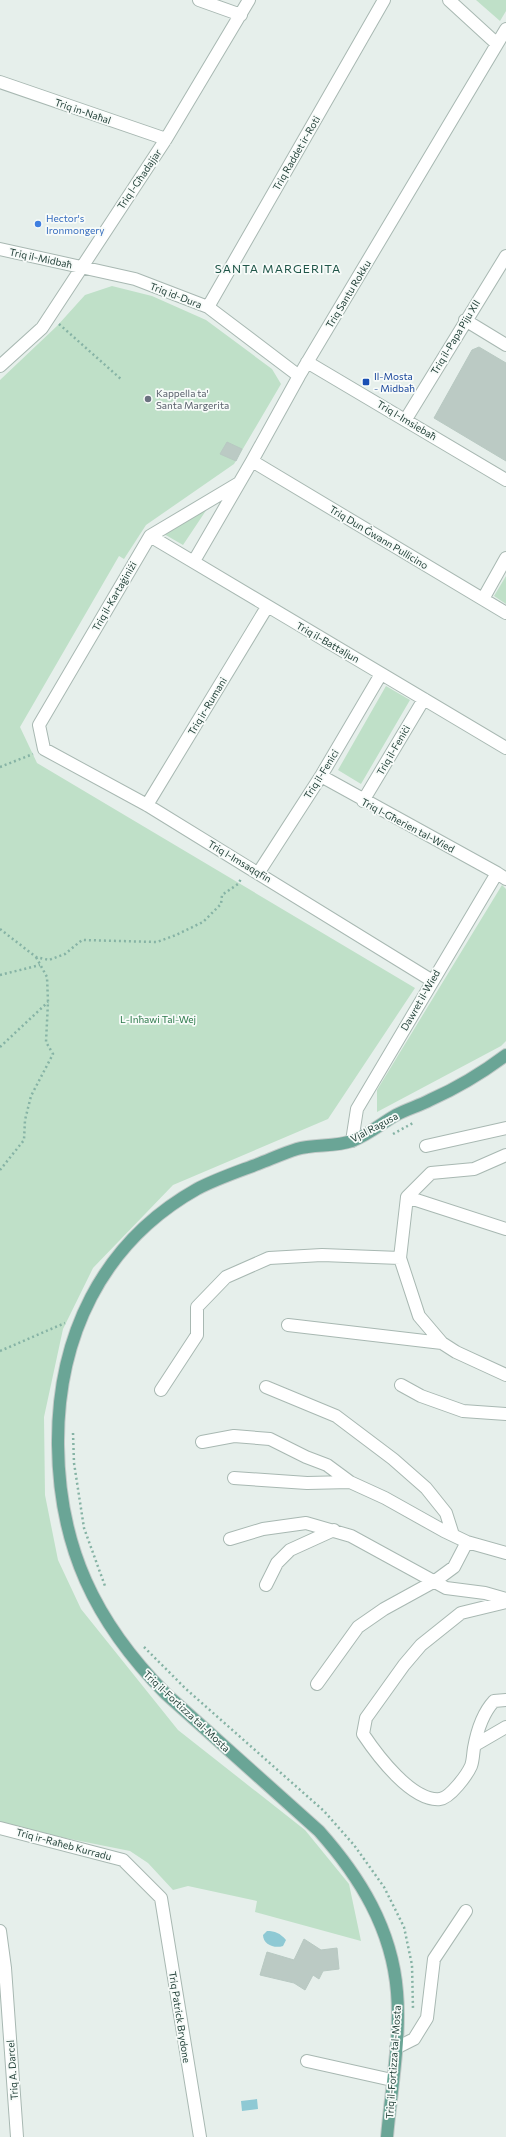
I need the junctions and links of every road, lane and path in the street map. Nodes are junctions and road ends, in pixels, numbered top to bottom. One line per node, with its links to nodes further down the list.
1 (199, 0): 5 (street)
2 (249, 0): 5 (street, Triq l-Għadajjar)
3 (384, 0): 13 (street, Triq Raddet ir-Roti)
4 (448, 0): 7 (street)
5 (242, 15): 9 (street, Triq l-Għadajjar)
6 (506, 29): 7 (street, Triq Santu Rokku)
7 (497, 44): 17 (street, Triq Santu Rokku)
8 (0, 82): 9 (street, Triq in-Naħal)
9 (166, 140): 12 (street, Triq l-Għadajjar)
10 (0, 249): 12 (street, Triq il-Midbaħ)
11 (506, 256): 15 (street, Triq il-Papa Piju XII)
12 (81, 267): 13 (street, Triq id-Dura); 14 (street, Triq l-Għadajjar)
13 (208, 307): 19 (street, Triq id-Dura)
14 (50, 316): 18 (street, Triq l-Għadajjar); 20 (path)
15 (465, 320): 16 (street); 21 (street, Triq il-Papa Piju XII)
16 (506, 345)
17 (307, 362): 19 (street, Triq Santu Rokku); 21 (street, Triq l-Imsiebaħ)
18 (0, 366)
19 (299, 376): 22 (street, Triq Santu Rokku)
20 (122, 380)
21 (406, 419): 23 (street, Triq l-Imsiebaħ)
22 (252, 461): 24 (street, Triq Santu Rokku); 28 (street, Triq Dun Ġwann Pullicino)
23 (506, 480)
24 (239, 483): 25 (street, Triq il-Kartaġiniżi); 27 (street, Triq Santu Rokku)
25 (150, 536): 27 (street, Triq il-Battaljun); 34 (street, Triq il-Kartaġiniżi)
26 (506, 558): 28 (street)
27 (194, 561): 29 (street, Triq il-Battaljun)
28 (483, 599): 30 (street, Triq Dun Ġwann Pullicino)
29 (267, 607): 31 (street, Triq il-Battaljun); 38 (street, Triq ir-Rumani)
30 (506, 613)
31 (381, 674): 32 (street, Triq il-Battaljun); 36 (street, Triq il-Fenici)
32 (424, 699): 33 (street, Triq il-Battaljun); 37 (street, Triq il-Feniċi)
33 (504, 743)
34 (44, 748): 35 (path); 38 (street, Triq l-Imsaqqfin)
35 (0, 767)
36 (321, 776): 37 (street, Triq l-Għerien tal-Wied); 40 (street, Triq il-Fenici)
37 (363, 801): 41 (street, Triq l-Għerien tal-Wied)
38 (147, 805): 39 (street, Triq l-Imsaqqfin)
39 (247, 866): 40 (street, Triq l-Imsaqqfin); 43 (path)
40 (259, 872): 46 (street, Triq l-Imsaqqfin)
41 (501, 876): 46 (street, Dawret il-Wied)
42 (0, 929): 43 (path)
43 (36, 957): 44 (path)
44 (40, 965): 45 (path); 47 (path)
45 (0, 975)
46 (431, 980): 51 (street, Dawret il-Wied)
47 (48, 1002): 48 (path); 54 (path)
48 (0, 1047)
49 (506, 1055): 51 (main road, Vjal Ragusa)
50 (506, 1128): 52 (street)
51 (352, 1141): 55 (main road, Vjal Ragusa)
52 (426, 1146)
53 (506, 1155): 56 (street)
54 (0, 1170)
55 (232, 1174): 88 (main road, Triq il-Fortizza tal-Mosta)
56 (407, 1197): 57 (street); 58 (street)
57 (506, 1229)
58 (400, 1258): 61 (street); 66 (street)
59 (66, 1322): 62 (path)
60 (288, 1325): 61 (street)
61 (442, 1343): 63 (street)
62 (0, 1351)
63 (506, 1375)
64 (401, 1385): 67 (street)
65 (266, 1387): 72 (street)
66 (161, 1390)
67 (506, 1414)
68 (202, 1442): 70 (street)
69 (234, 1478): 70 (street)
70 (350, 1482): 72 (street)
71 (334, 1530): 73 (street); 76 (street); 77 (street)
72 (453, 1535): 74 (street)
73 (230, 1539)
74 (468, 1542): 75 (street); 76 (street)
75 (506, 1553)
76 (435, 1581): 78 (street); 80 (street)
77 (266, 1585)
78 (506, 1599)
79 (506, 1602): 83 (street)
80 (317, 1684)
81 (506, 1700): 83 (street)
82 (506, 1727): 83 (street)
83 (475, 1745)
84 (0, 1828): 85 (street, Triq ir-Raħeb Kurradu)
85 (160, 1898): 92 (street, Triq Patrick Brydone)
86 (466, 1911): 88 (street)
87 (0, 1931): 91 (street, Triq A. Darcel)
88 (396, 2048): 90 (main road, Triq il-Fortizza tal-Mosta)
89 (307, 2061): 90 (street)
90 (392, 2080): 93 (main road, Triq il-Fortizza tal-Mosta)
91 (17, 2137)
92 (200, 2137)
93 (387, 2137)

